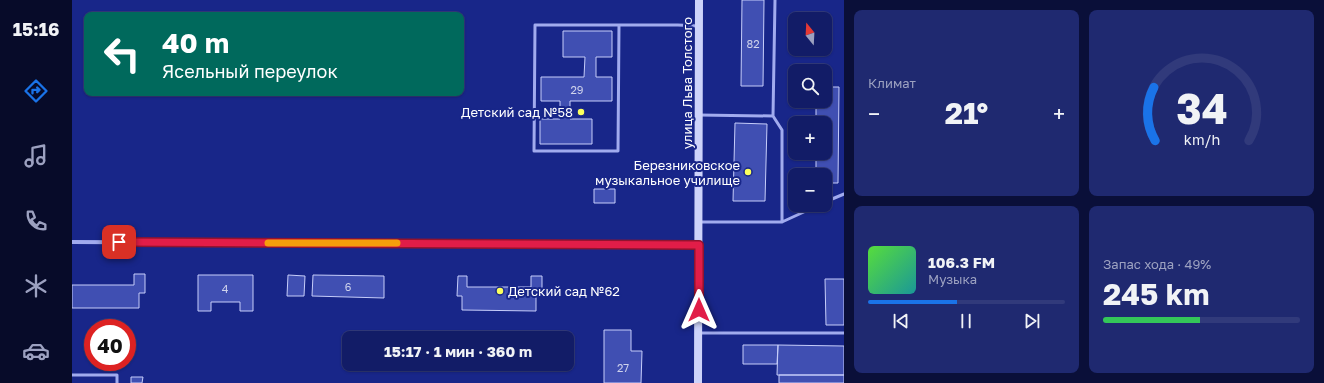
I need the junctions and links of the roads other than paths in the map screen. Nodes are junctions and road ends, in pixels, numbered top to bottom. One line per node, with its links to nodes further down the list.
1 (699, 0): 4 (street, улица Льва Толстого)
2 (775, 0): 6 (lane)
3 (619, 25): 3 (lane); 4 (lane)
4 (699, 26): 5 (street, улица Льва Толстого)
5 (699, 115): 6 (lane); 10 (street, улица Льва Толстого)
6 (773, 116): 11 (lane)
7 (844, 194): 8 (lane)
8 (832, 199)
9 (804, 212): 11 (lane)
10 (699, 222): 11 (lane); 13 (street, улица Льва Толстого)
11 (782, 222)
12 (72, 242): 13 (street)
13 (699, 245): 14 (street, улица Льва Толстого)
14 (698, 333): 15 (lane); 18 (street, улица Льва Толстого)
15 (844, 333)
16 (72, 375): 17 (lane)
17 (117, 383)
18 (698, 383)

